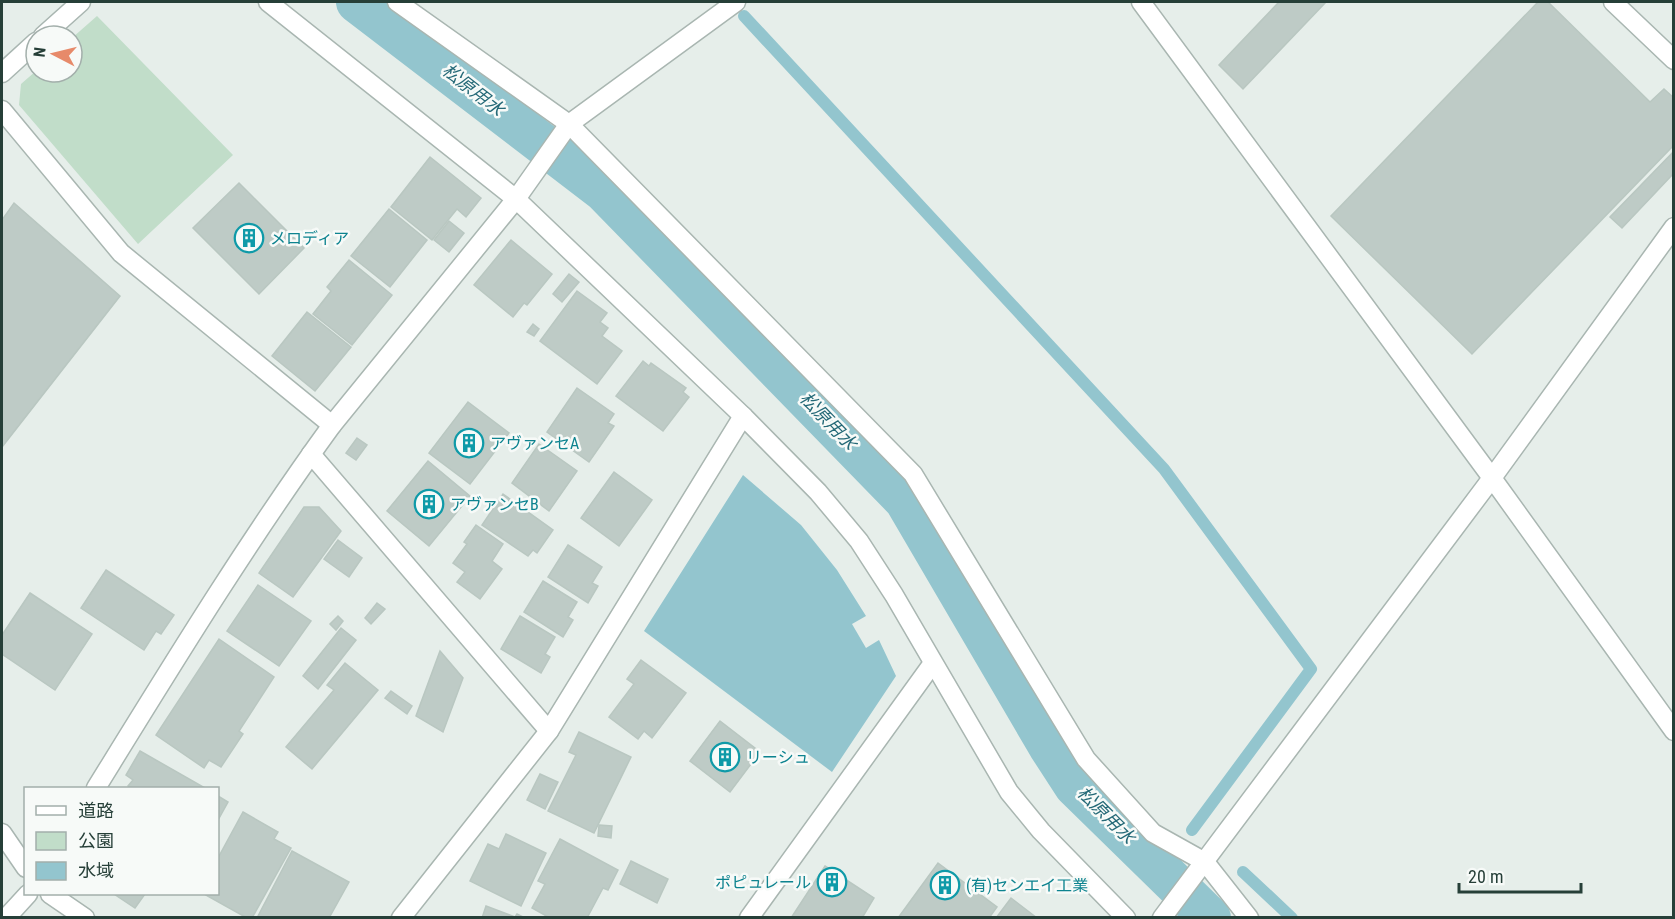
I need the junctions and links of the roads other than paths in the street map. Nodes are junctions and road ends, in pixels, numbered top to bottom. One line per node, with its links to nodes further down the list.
1 (81, 2): 7 (street)
2 (268, 2): 13 (street)
3 (397, 2): 12 (street)
4 (736, 2): 12 (street)
5 (1141, 2): 18 (street)
6 (1613, 2): 9 (street)
7 (56, 24)
8 (24, 53): 10 (street)
9 (1674, 60)
10 (2, 73)
11 (2, 110): 16 (street)
12 (564, 130): 13 (street); 24 (street)
13 (516, 199): 15 (street); 16 (street)
14 (1674, 227): 18 (street)
15 (743, 416): 19 (street); 20 (street)
16 (332, 425): 17 (street)
17 (311, 454): 20 (street); 22 (street)
18 (1492, 478): 21 (street); 24 (street)
19 (933, 663): 32 (street); 33 (street)
20 (549, 730): 31 (street)
21 (1674, 730)
22 (97, 787)
23 (2, 833): 25 (street)
24 (1205, 862): 28 (street); 34 (street)
25 (24, 865)
26 (27, 895): 29 (street)
27 (51, 895): 30 (street)
28 (1165, 914)
29 (6, 918)
30 (85, 918)
31 (401, 918)
32 (749, 918)
33 (1126, 918)
34 (1249, 918)

